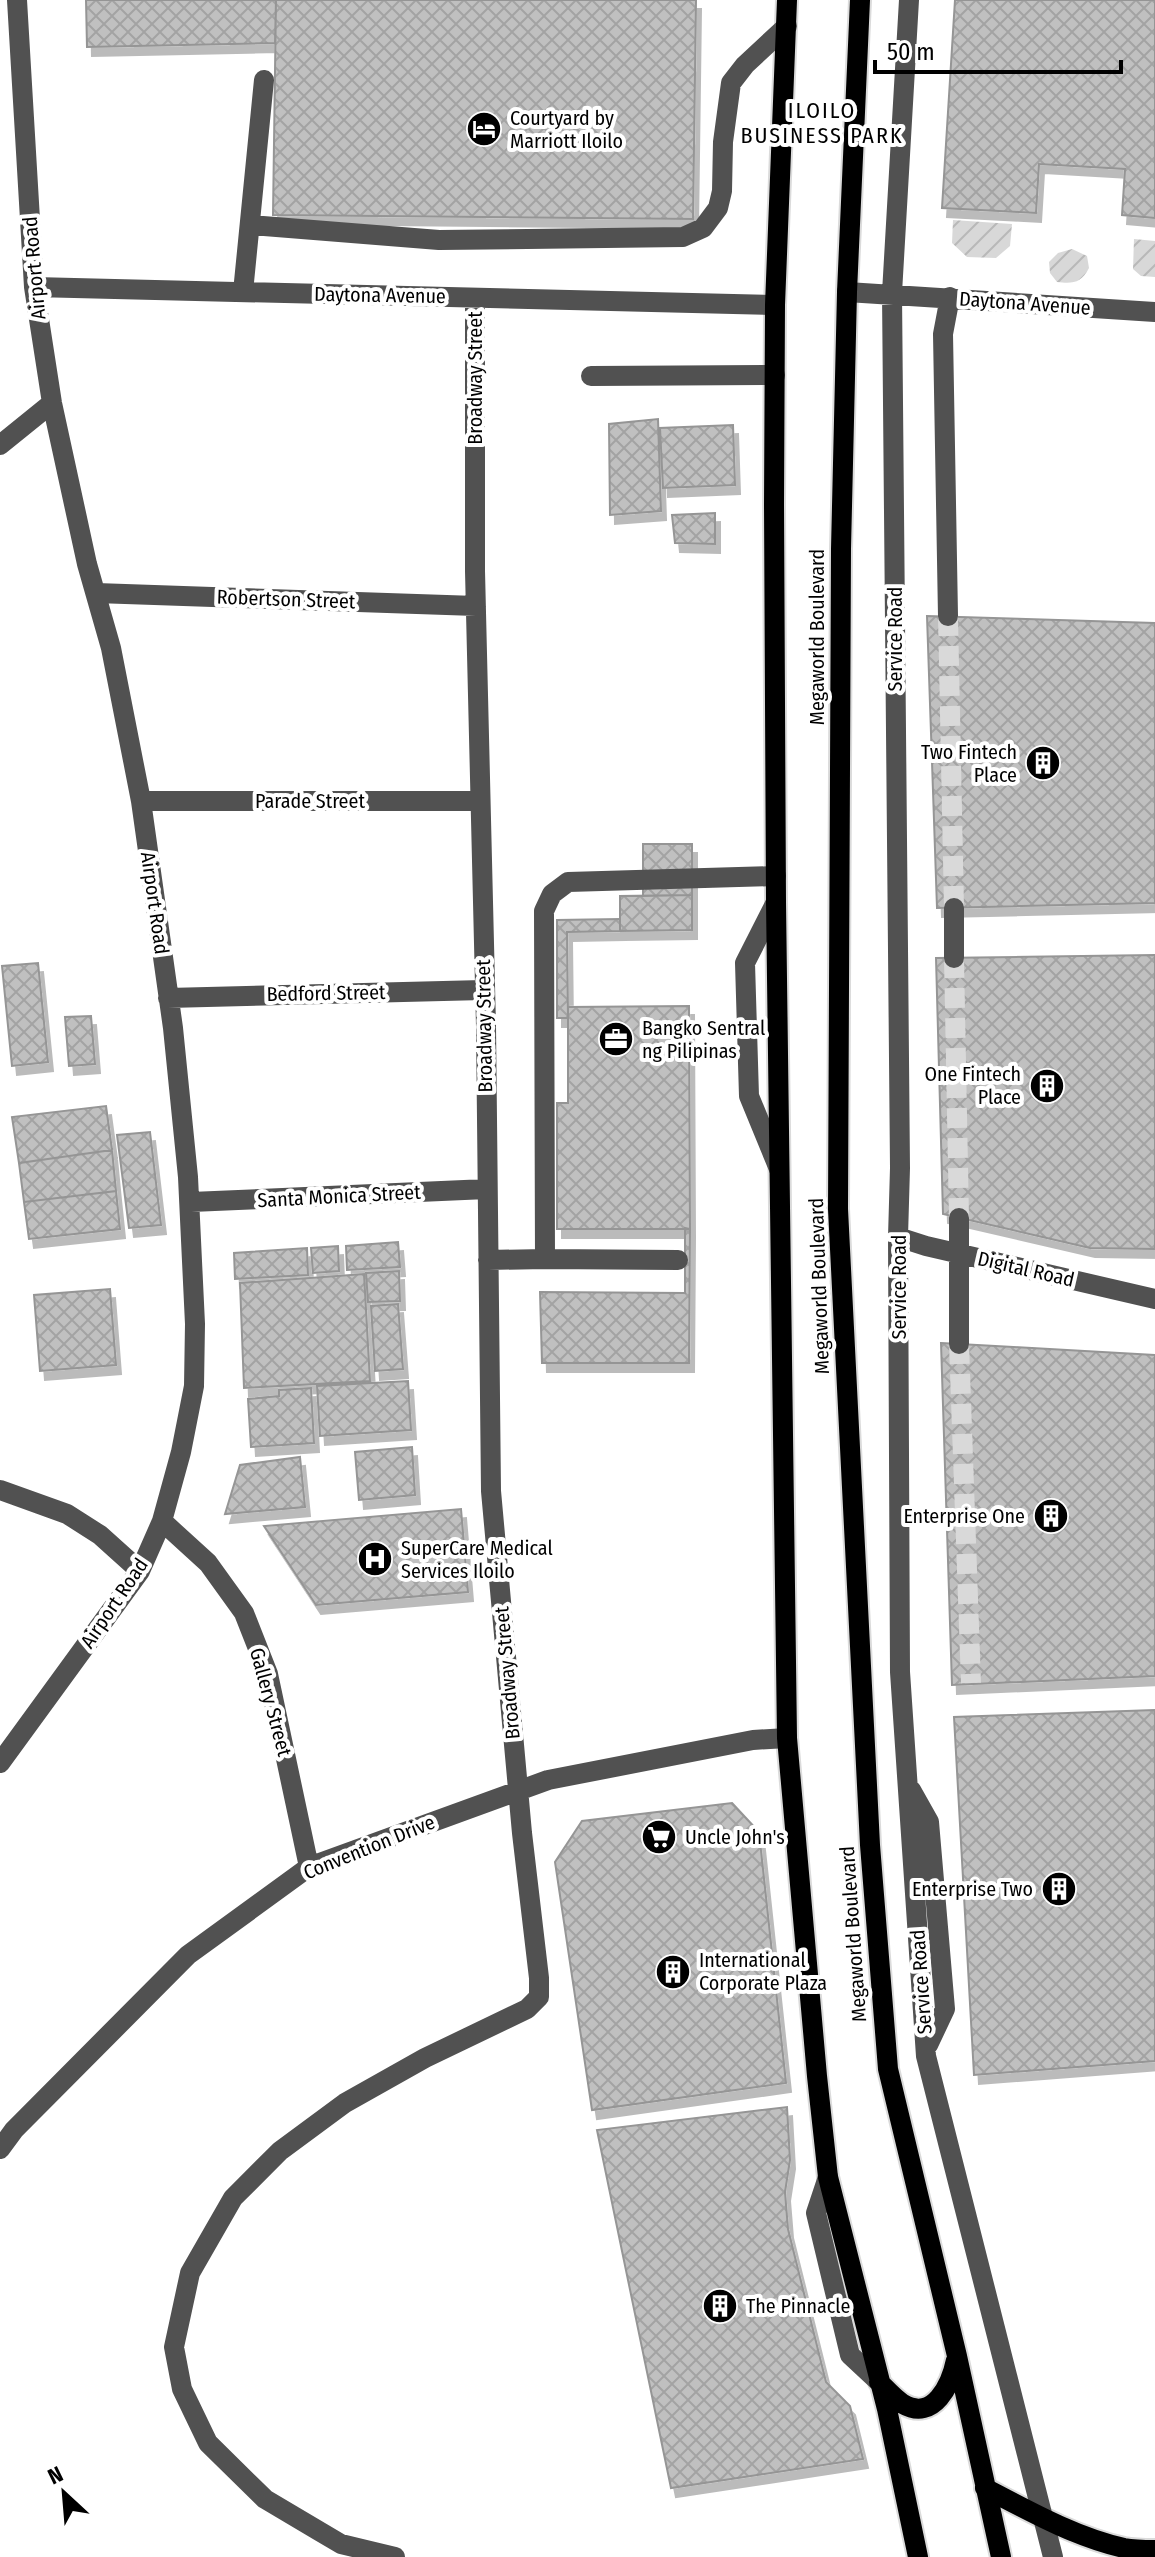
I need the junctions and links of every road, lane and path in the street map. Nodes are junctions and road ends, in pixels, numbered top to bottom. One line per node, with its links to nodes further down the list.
1 (17, 0): 8 (street, Airport Road)
2 (787, 0): 5 (main road, Megaworld Boulevard)
3 (860, 0): 10 (main road, Megaworld Boulevard)
4 (909, 0): 11 (street, Service Road)
5 (787, 26): 7 (street); 14 (main road, Megaworld Boulevard)
6 (264, 80): 7 (street)
7 (250, 225): 9 (street)
8 (34, 287): 9 (street, Daytona Avenue); 18 (street, Airport Road)
9 (243, 292): 13 (street, Daytona Avenue)
10 (847, 292): 11 (street, Daytona Avenue); 50 (main road, Megaworld Boulevard)
11 (892, 293): 12 (street, Daytona Avenue); 35 (street, Service Road)
12 (950, 297): 15 (street, Daytona Avenue); 22 (street)
13 (475, 298): 14 (street, Daytona Avenue); 21 (street, Broadway Street)
14 (775, 305): 16 (main road, Megaworld Boulevard)
15 (1155, 312)
16 (775, 375): 17 (street); 25 (main road, Megaworld Boulevard)
17 (591, 376)
18 (52, 403): 19 (street); 20 (street, Airport Road)
19 (0, 445)
20 (96, 593): 21 (street, Robertson Street); 23 (street, Airport Road)
21 (476, 606): 24 (street, Broadway Street)
22 (948, 616)
23 (141, 801): 24 (street, Parade Street); 30 (street, Airport Road)
24 (479, 801): 29 (street, Broadway Street)
25 (776, 876): 26 (main road, Megaworld Boulevard); 37 (street)
26 (776, 902): 31 (main road, Megaworld Boulevard); 31 (street)
27 (954, 908): 28 (street)
28 (954, 958)
29 (483, 990): 30 (street, Bedford Street); 32 (street, Broadway Street)
30 (168, 998): 33 (street, Airport Road)
31 (781, 1174): 45 (main road, Megaworld Boulevard)
32 (487, 1189): 33 (street, Santa Monica Street); 38 (street, Broadway Street)
33 (191, 1202): 43 (street, Airport Road)
34 (959, 1218): 36 (street)
35 (898, 1237): 36 (street, Digital Road); 53 (street, Service Road)
36 (959, 1253): 40 (street, Digital Road); 41 (street)
37 (545, 1259): 38 (street); 39 (street)
38 (488, 1260): 47 (street, Broadway Street)
39 (678, 1260)
40 (1155, 1299)
41 (959, 1344)
42 (0, 1490): 44 (street)
43 (162, 1521): 44 (street, Airport Road); 48 (street, Gallery Street)
44 (140, 1571): 46 (street, Airport Road)
45 (787, 1738): 47 (street, Convention Drive); 51 (main road, Megaworld Boulevard)
46 (0, 1763)
47 (518, 1790): 48 (street, Convention Drive); 55 (street, Broadway Street)
48 (309, 1867): 49 (street, Convention Drive)
49 (0, 2149)
50 (957, 2356): 51 (main road); 52 (main road, Megaworld Boulevard)
51 (879, 2382): 56 (main road, Megaworld Boulevard)
52 (985, 2488): 53 (main road); 57 (main road, Megaworld Boulevard)
53 (1044, 2519): 54 (main road); 58 (street, Service Road)
54 (1155, 2550)
55 (395, 2557)
56 (918, 2557)
57 (1001, 2557)
58 (1053, 2557)

